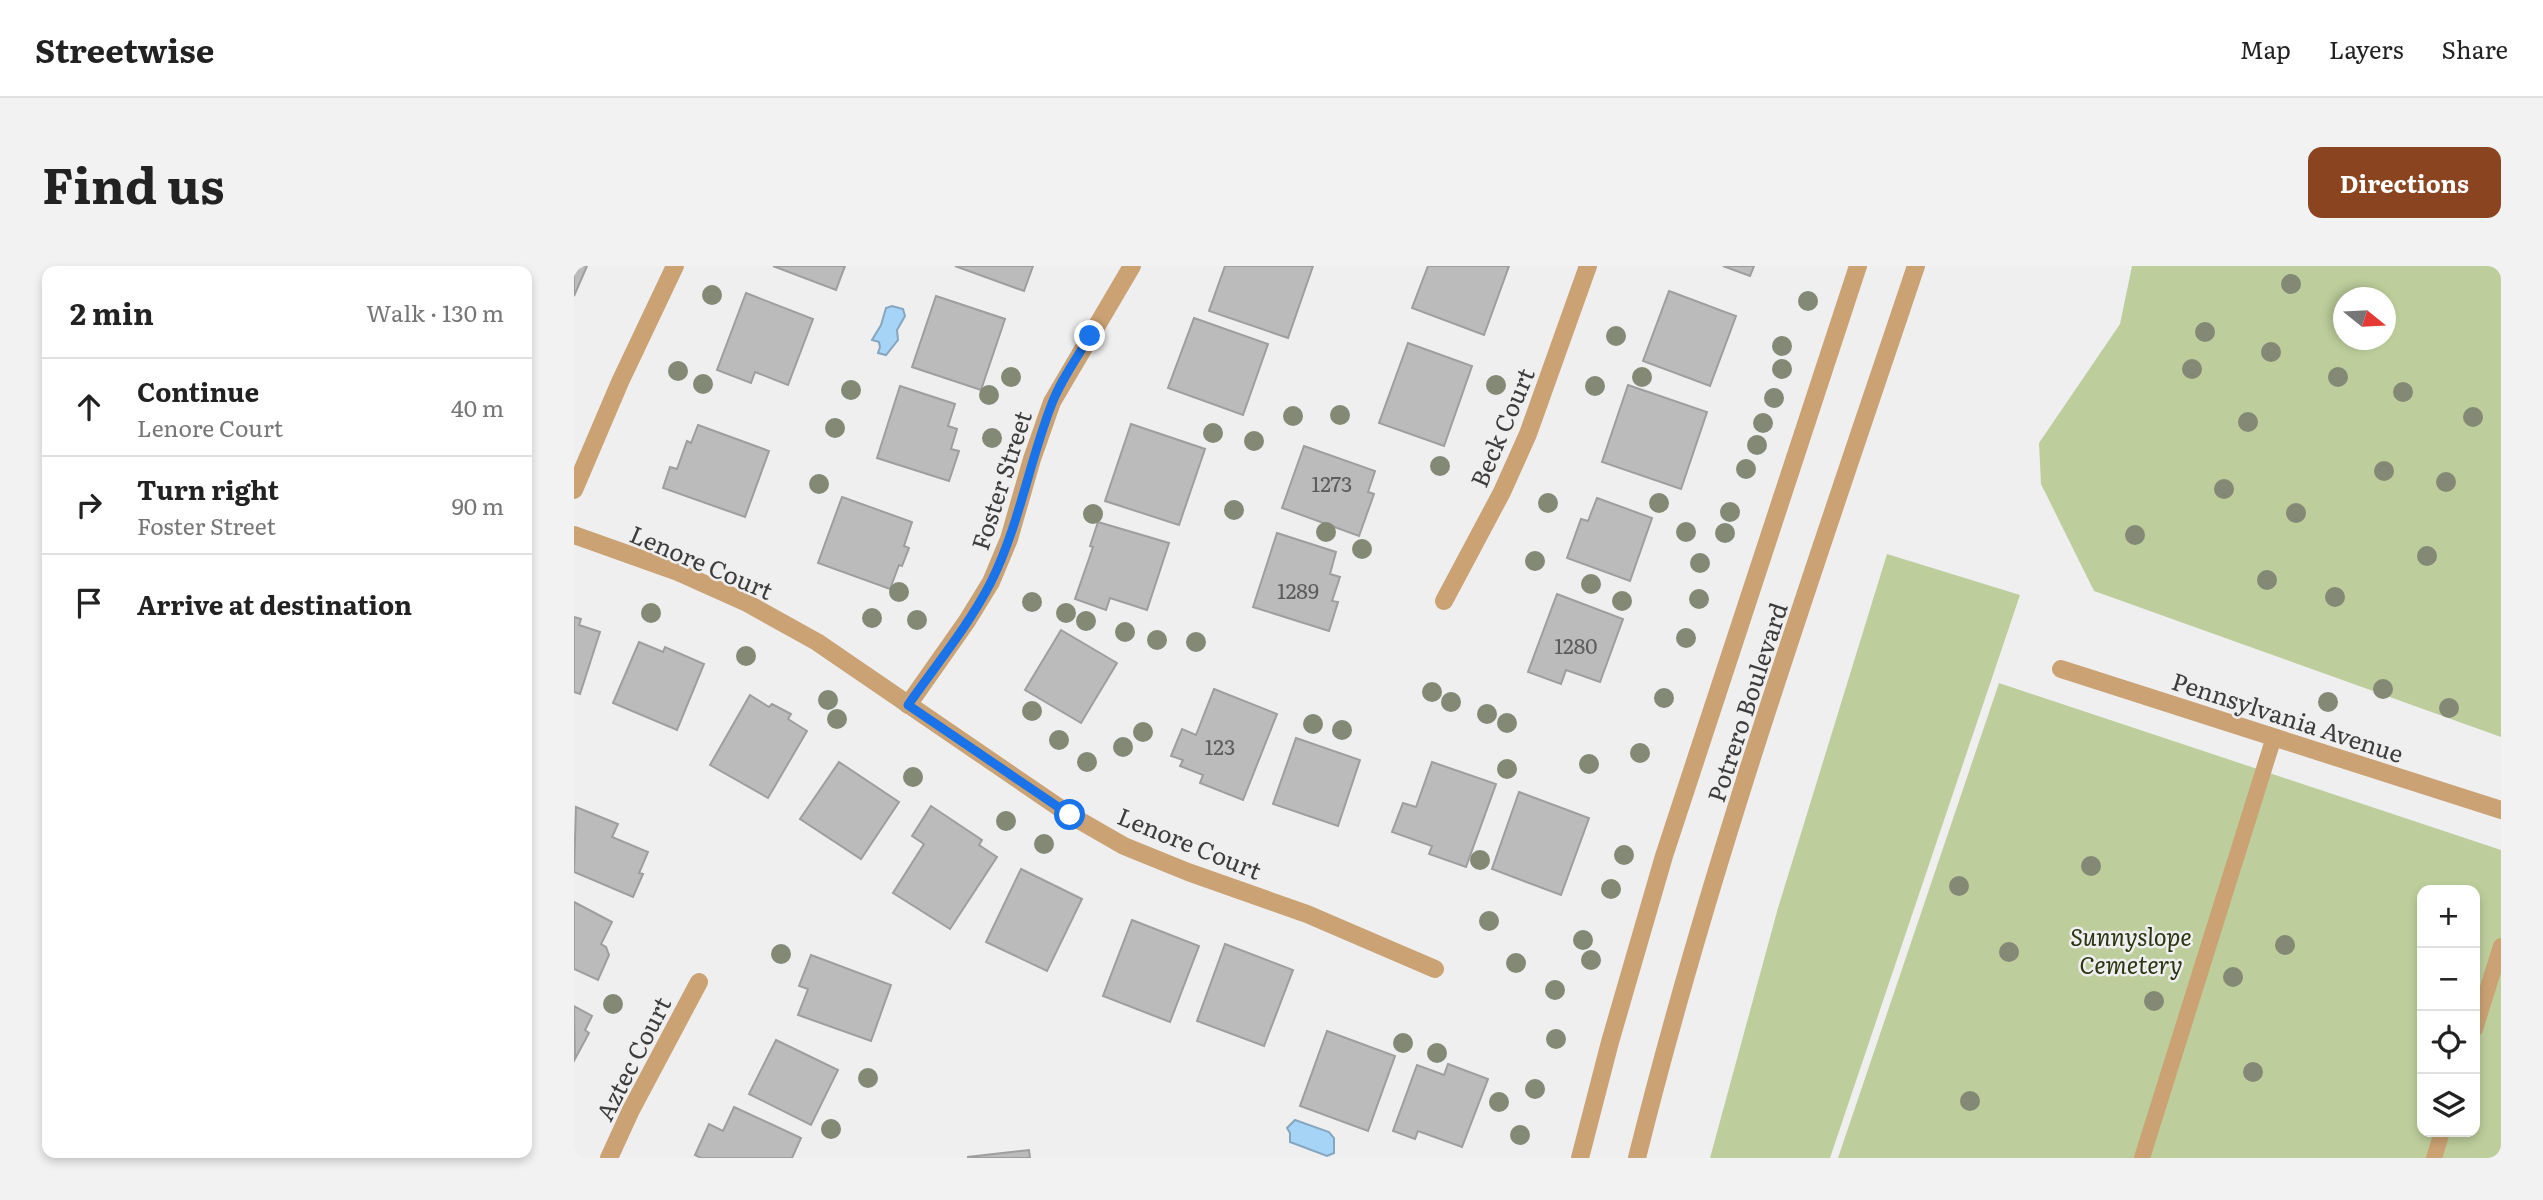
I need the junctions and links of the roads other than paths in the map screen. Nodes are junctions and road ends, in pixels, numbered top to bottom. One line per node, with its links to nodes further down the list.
1 (675, 266): 6 (street)
2 (1132, 266): 10 (street, Foster Street)
3 (1588, 266): 8 (street, Beck Court)
4 (1858, 266): 19 (street, Potrero Boulevard)
5 (1916, 266): 20 (street, Potrero Boulevard)
6 (574, 490)
7 (574, 535): 10 (street, Lenore Court)
8 (1444, 601)
9 (2061, 669): 11 (street, Pennsylvania Avenue)
10 (908, 705): 14 (street, Lenore Court)
11 (2274, 737): 12 (street, Pennsylvania Avenue); 21 (lane)
12 (2501, 810)
13 (2501, 946): 16 (lane)
14 (1436, 969)
15 (699, 982): 18 (street, Aztec Court)
16 (2480, 1013)
17 (2440, 1137): 22 (lane)
18 (609, 1158)
19 (1580, 1158)
20 (1637, 1158)
21 (2142, 1158)
22 (2434, 1158)

